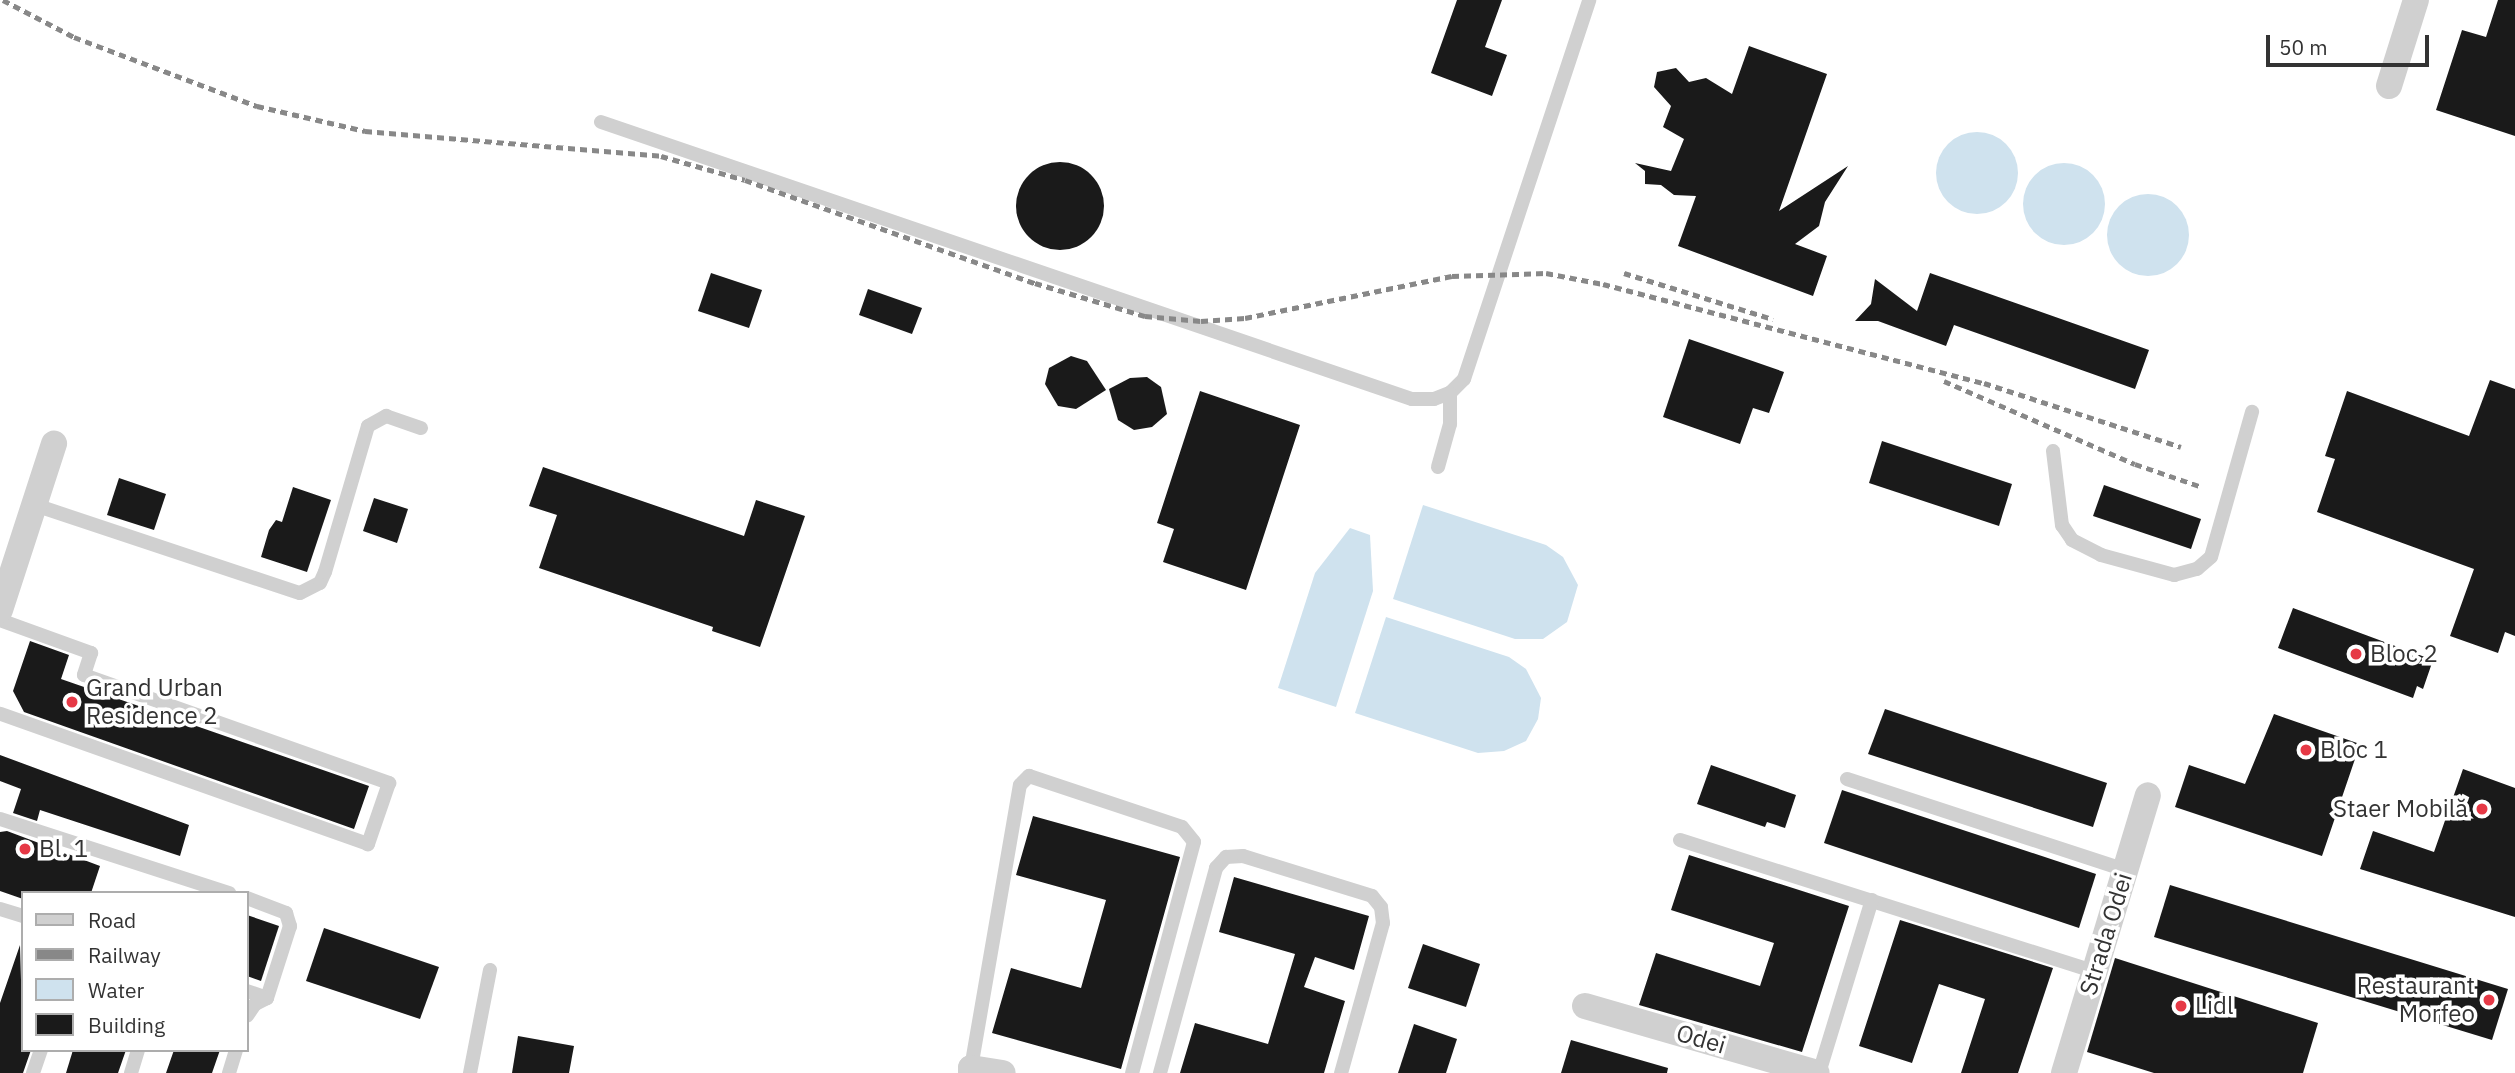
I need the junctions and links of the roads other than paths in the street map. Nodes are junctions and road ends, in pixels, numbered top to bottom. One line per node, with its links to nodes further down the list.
1 (1589, 0): 5 (lane)
2 (2416, 0): 3 (street)
3 (2389, 86)
4 (601, 122): 5 (lane)
5 (1450, 393): 10 (lane)
6 (2252, 412): 9 (lane)
7 (421, 428): 11 (lane)
8 (54, 444): 11 (street)
9 (2053, 451)
10 (1438, 467)
11 (35, 505): 12 (street)
12 (0, 610)
13 (0, 620): 14 (lane)
14 (0, 714)
15 (1847, 779): 19 (lane)
16 (2148, 795): 19 (street, Strada Odei)
17 (0, 819): 20 (lane)
18 (1680, 840): 22 (lane)
19 (2126, 870): 26 (street, Strada Odei)
20 (223, 891)
21 (248, 898): 28 (lane)
22 (1872, 900): 26 (lane); 43 (lane)
23 (0, 909): 24 (lane)
24 (21, 915)
25 (490, 970): 38 (lane)
26 (2094, 971): 44 (street, Strada Odei)
27 (248, 991): 28 (lane)
28 (267, 998): 30 (lane)
29 (1585, 1006): 43 (street, Odei)
30 (248, 1014)
31 (40, 1052): 35 (lane)
32 (137, 1052): 36 (lane)
33 (235, 1052): 37 (lane)
34 (971, 1071): 39 (street); 40 (lane)
35 (33, 1073)
36 (131, 1073)
37 (229, 1073)
38 (470, 1073)
39 (1003, 1073)
40 (1132, 1073)
41 (1160, 1073): 42 (lane)
42 (1341, 1073)
43 (1818, 1073)
44 (2064, 1073)

